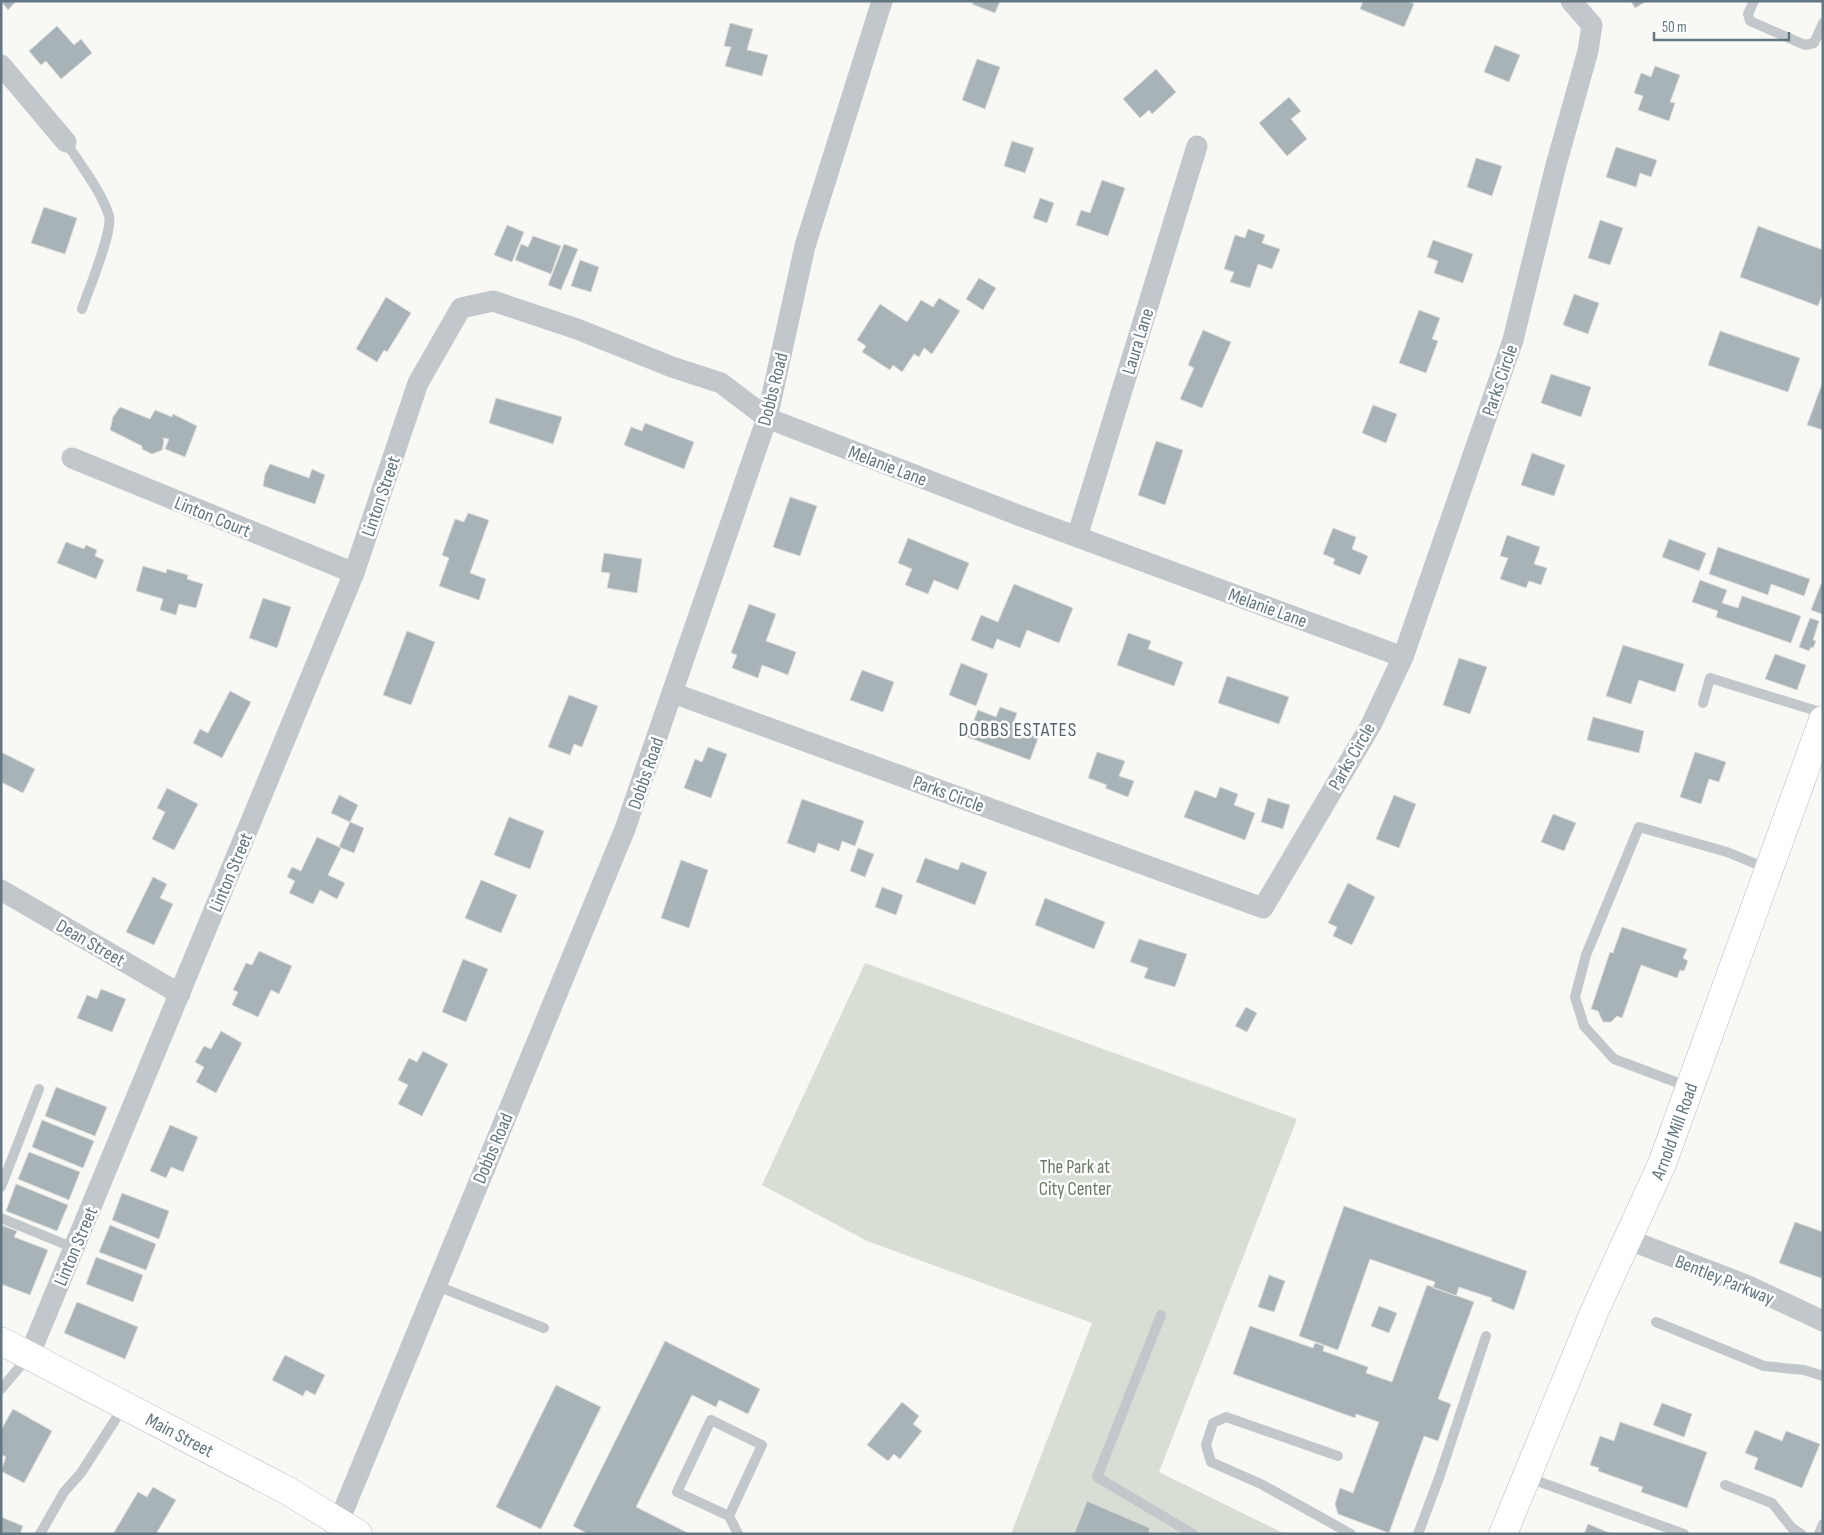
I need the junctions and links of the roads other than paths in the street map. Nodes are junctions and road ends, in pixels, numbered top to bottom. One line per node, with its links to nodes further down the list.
1 (882, 1): 10 (street, Dobbs Road)
2 (1571, 1): 14 (street, Parks Circle)
3 (1754, 1): 4 (lane)
4 (1823, 23)
5 (1, 65): 6 (street)
6 (66, 142): 8 (lane)
7 (1197, 146): 12 (street, Laura Lane)
8 (82, 309)
9 (418, 383): 10 (street, Melanie Lane); 13 (street, Linton Street)
10 (767, 418): 12 (street, Melanie Lane); 15 (street, Dobbs Road)
11 (72, 458): 13 (street, Linton Court)
12 (1076, 537): 14 (street, Melanie Lane)
13 (354, 573): 21 (street, Linton Street)
14 (1403, 657): 15 (street, Parks Circle)
15 (673, 693): 28 (street, Dobbs Road)
16 (1703, 703): 17 (lane)
17 (1823, 713)
18 (1823, 720): 19 (main road, Arnold Mill Road)
19 (1769, 869): 22 (main road, Arnold Mill Road); 22 (lane)
20 (1, 890): 21 (street, Dean Street)
21 (180, 994): 27 (street, Linton Street)
22 (1690, 1087): 26 (main road, Arnold Mill Road)
23 (39, 1089): 24 (lane)
24 (1, 1187)
25 (1, 1218): 27 (lane)
26 (1627, 1239): 30 (street, Bentley Parkway); 40 (main road, Arnold Mill Road)
27 (74, 1248): 35 (street, Linton Street)
28 (437, 1286): 32 (lane); 44 (street, Dobbs Road)
29 (1161, 1315): 45 (lane)
30 (1823, 1321)
31 (1656, 1322): 36 (lane)
32 (544, 1328)
33 (1486, 1336): 49 (lane)
34 (1, 1341): 35 (main road, Main Street)
35 (29, 1356): 37 (lane); 38 (main road, Main Street)
36 (1823, 1376)
37 (1, 1389)
38 (124, 1406): 44 (main road, Main Street); 46 (lane)
39 (1338, 1456): 48 (lane)
40 (1525, 1476): 50 (main road, Arnold Mill Road); 51 (lane)
41 (1725, 1485): 52 (lane)
42 (729, 1516): 42 (lane); 47 (lane)
43 (1823, 1524): 53 (lane)
44 (343, 1527)
45 (1192, 1533)
46 (40, 1534)
47 (738, 1534)
48 (1351, 1534)
49 (1418, 1534)
50 (1503, 1534)
51 (1684, 1534)
52 (1801, 1534)
53 (1819, 1534)

